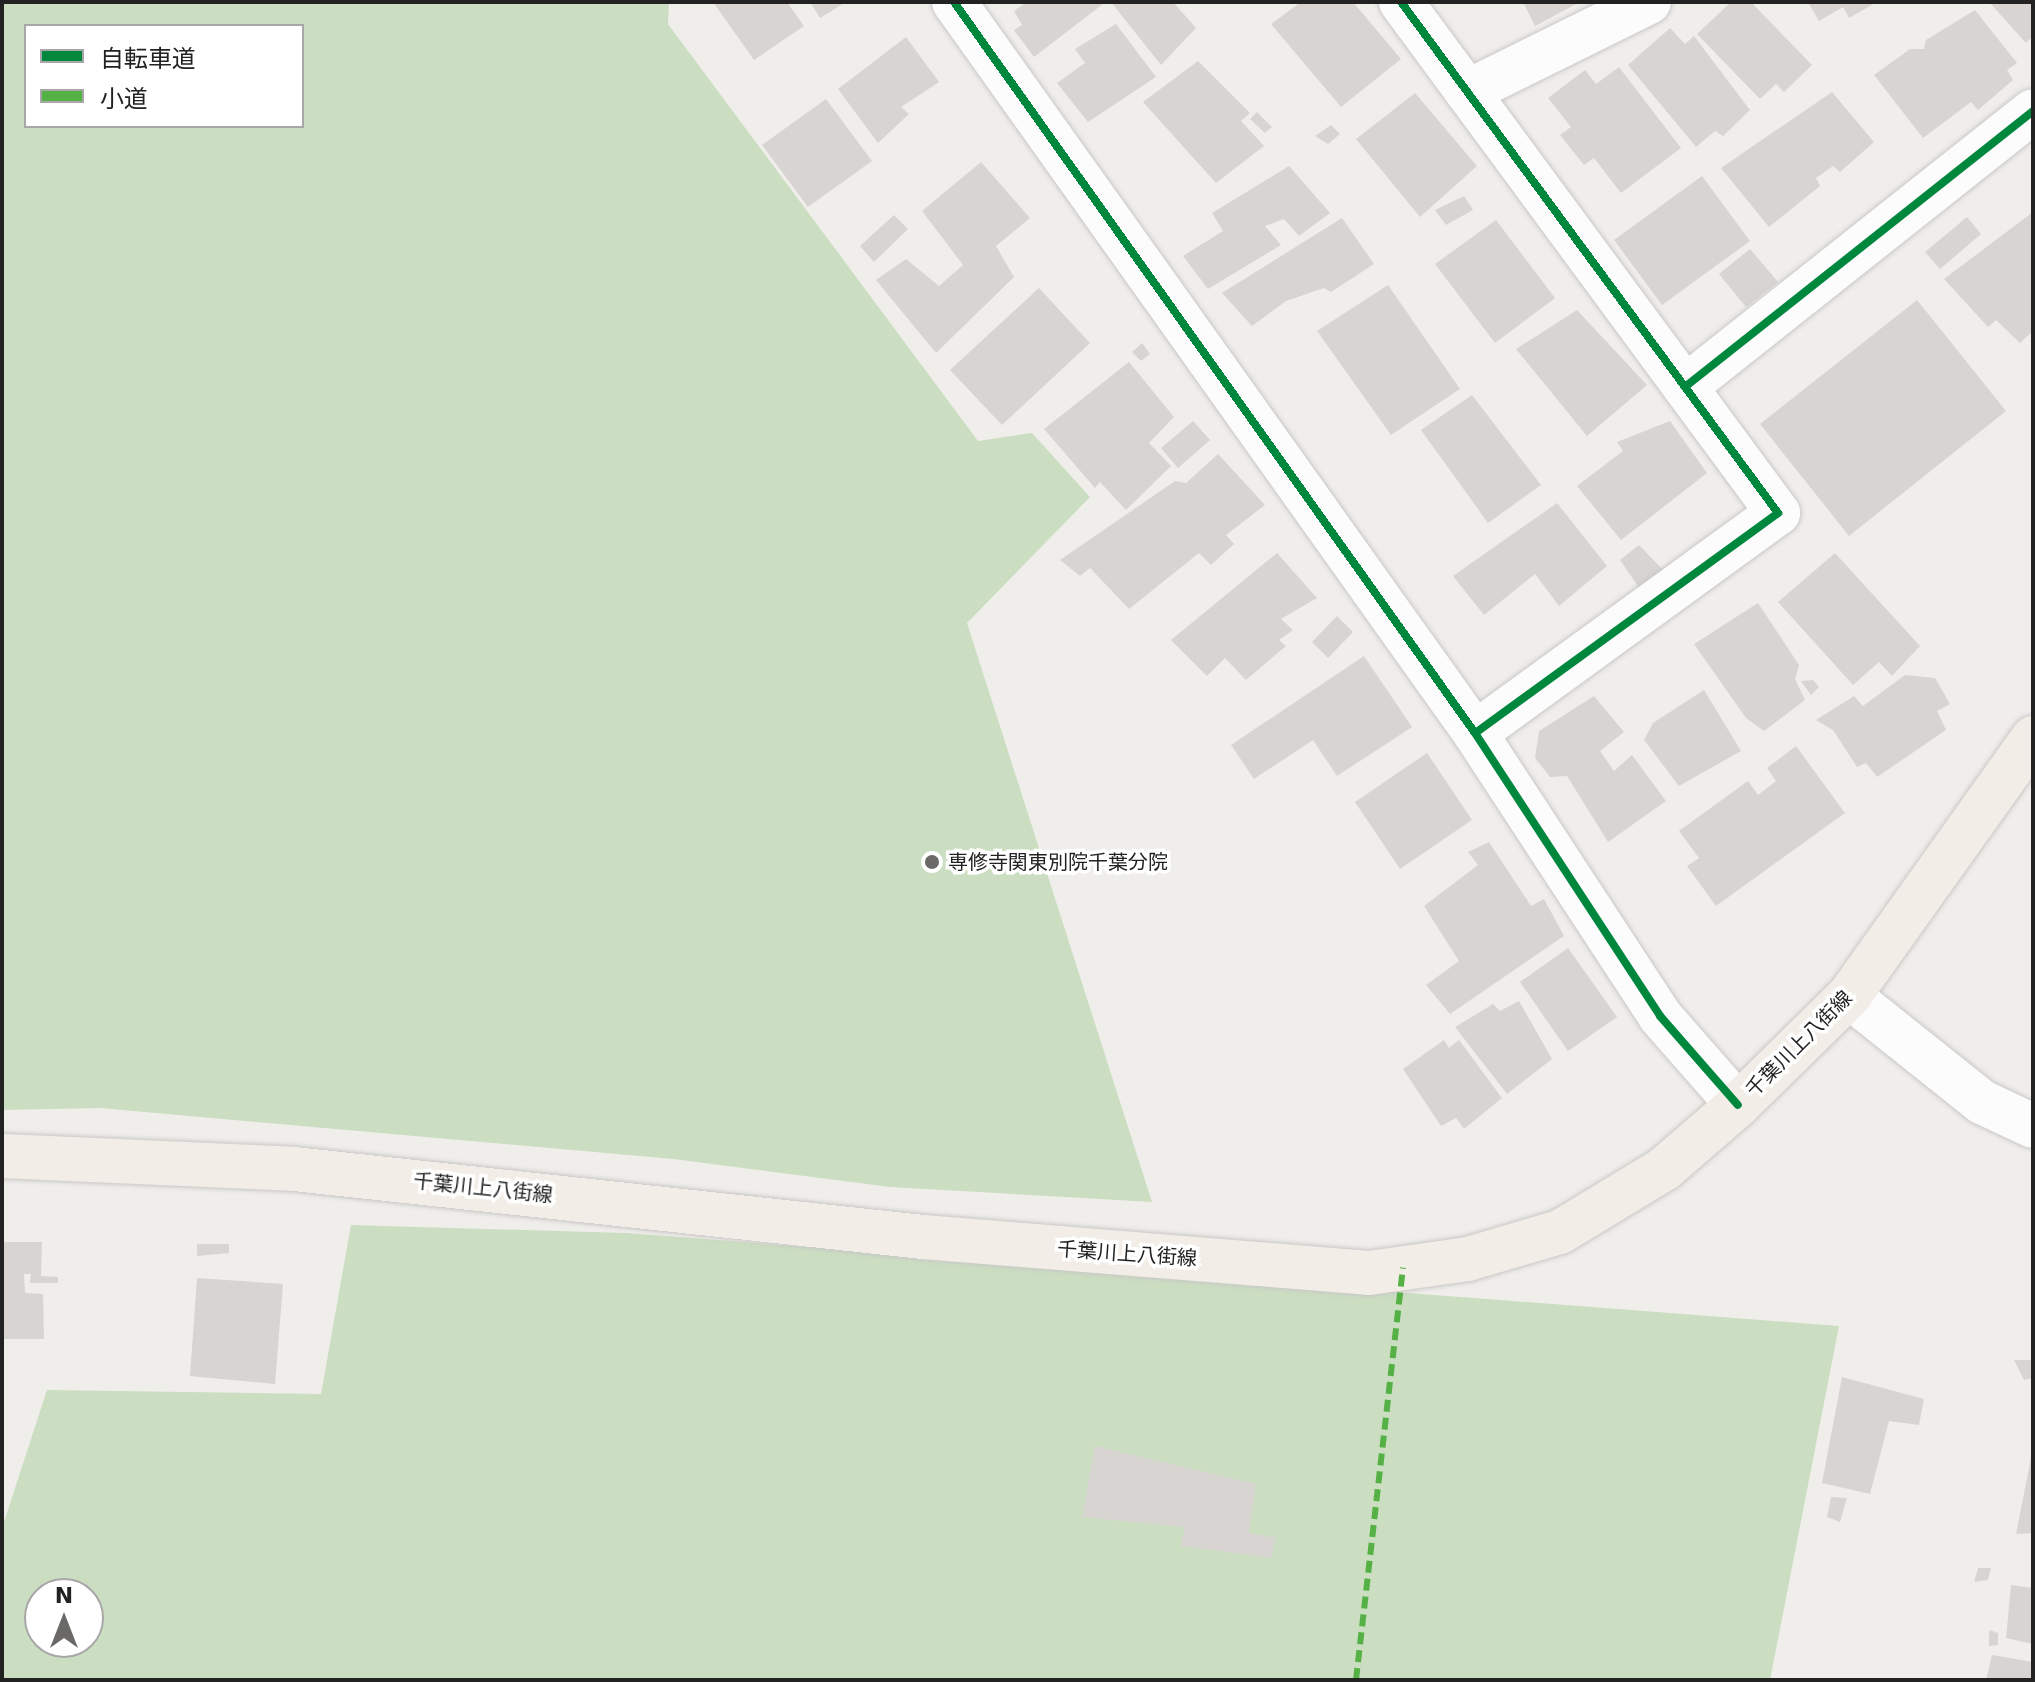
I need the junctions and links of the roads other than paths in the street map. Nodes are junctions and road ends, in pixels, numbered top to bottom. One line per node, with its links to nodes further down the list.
1 (954, 2): 7 (street)
2 (1401, 2): 4 (street)
3 (1649, 2): 4 (street)
4 (1467, 92): 6 (street)
5 (2033, 111): 6 (street)
6 (1685, 387): 7 (street)
7 (1475, 733): 10 (street)
8 (2033, 738): 9 (main road, 千葉川上八街線)
9 (1849, 996): 10 (main road, 千葉川上八街線); 11 (street)
10 (1738, 1105): 12 (main road, 千葉川上八街線)
11 (2033, 1126)
12 (2, 1156)

